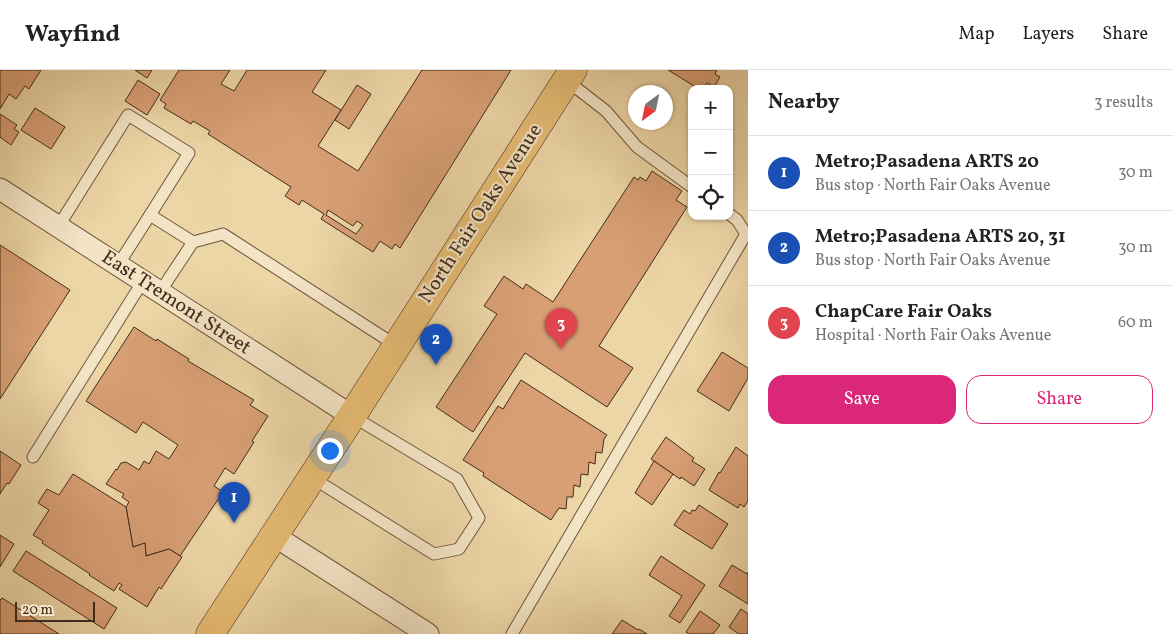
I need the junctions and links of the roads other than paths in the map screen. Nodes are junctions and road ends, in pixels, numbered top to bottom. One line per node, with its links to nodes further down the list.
1 (569, 75): 2 (lane); 10 (main road, North Fair Oaks Avenue)
2 (688, 184)
3 (0, 189): 6 (street, East Tremont Street)
4 (150, 215): 6 (lane); 7 (lane); 8 (lane)
5 (733, 217): 17 (lane)
6 (58, 227): 8 (street, East Tremont Street)
7 (193, 242): 9 (lane); 10 (lane)
8 (118, 265): 9 (street, East Tremont Street)
9 (152, 287): 11 (street, East Tremont Street); 12 (lane)
10 (397, 346): 11 (main road, North Fair Oaks Avenue)
11 (352, 416): 13 (main road, North Fair Oaks Avenue); 13 (lane)
12 (32, 457)
13 (311, 477): 14 (main road, North Fair Oaks Avenue)
14 (274, 535): 15 (main road, North Fair Oaks Avenue); 16 (street)
15 (210, 634)
16 (428, 634)
17 (512, 634)

